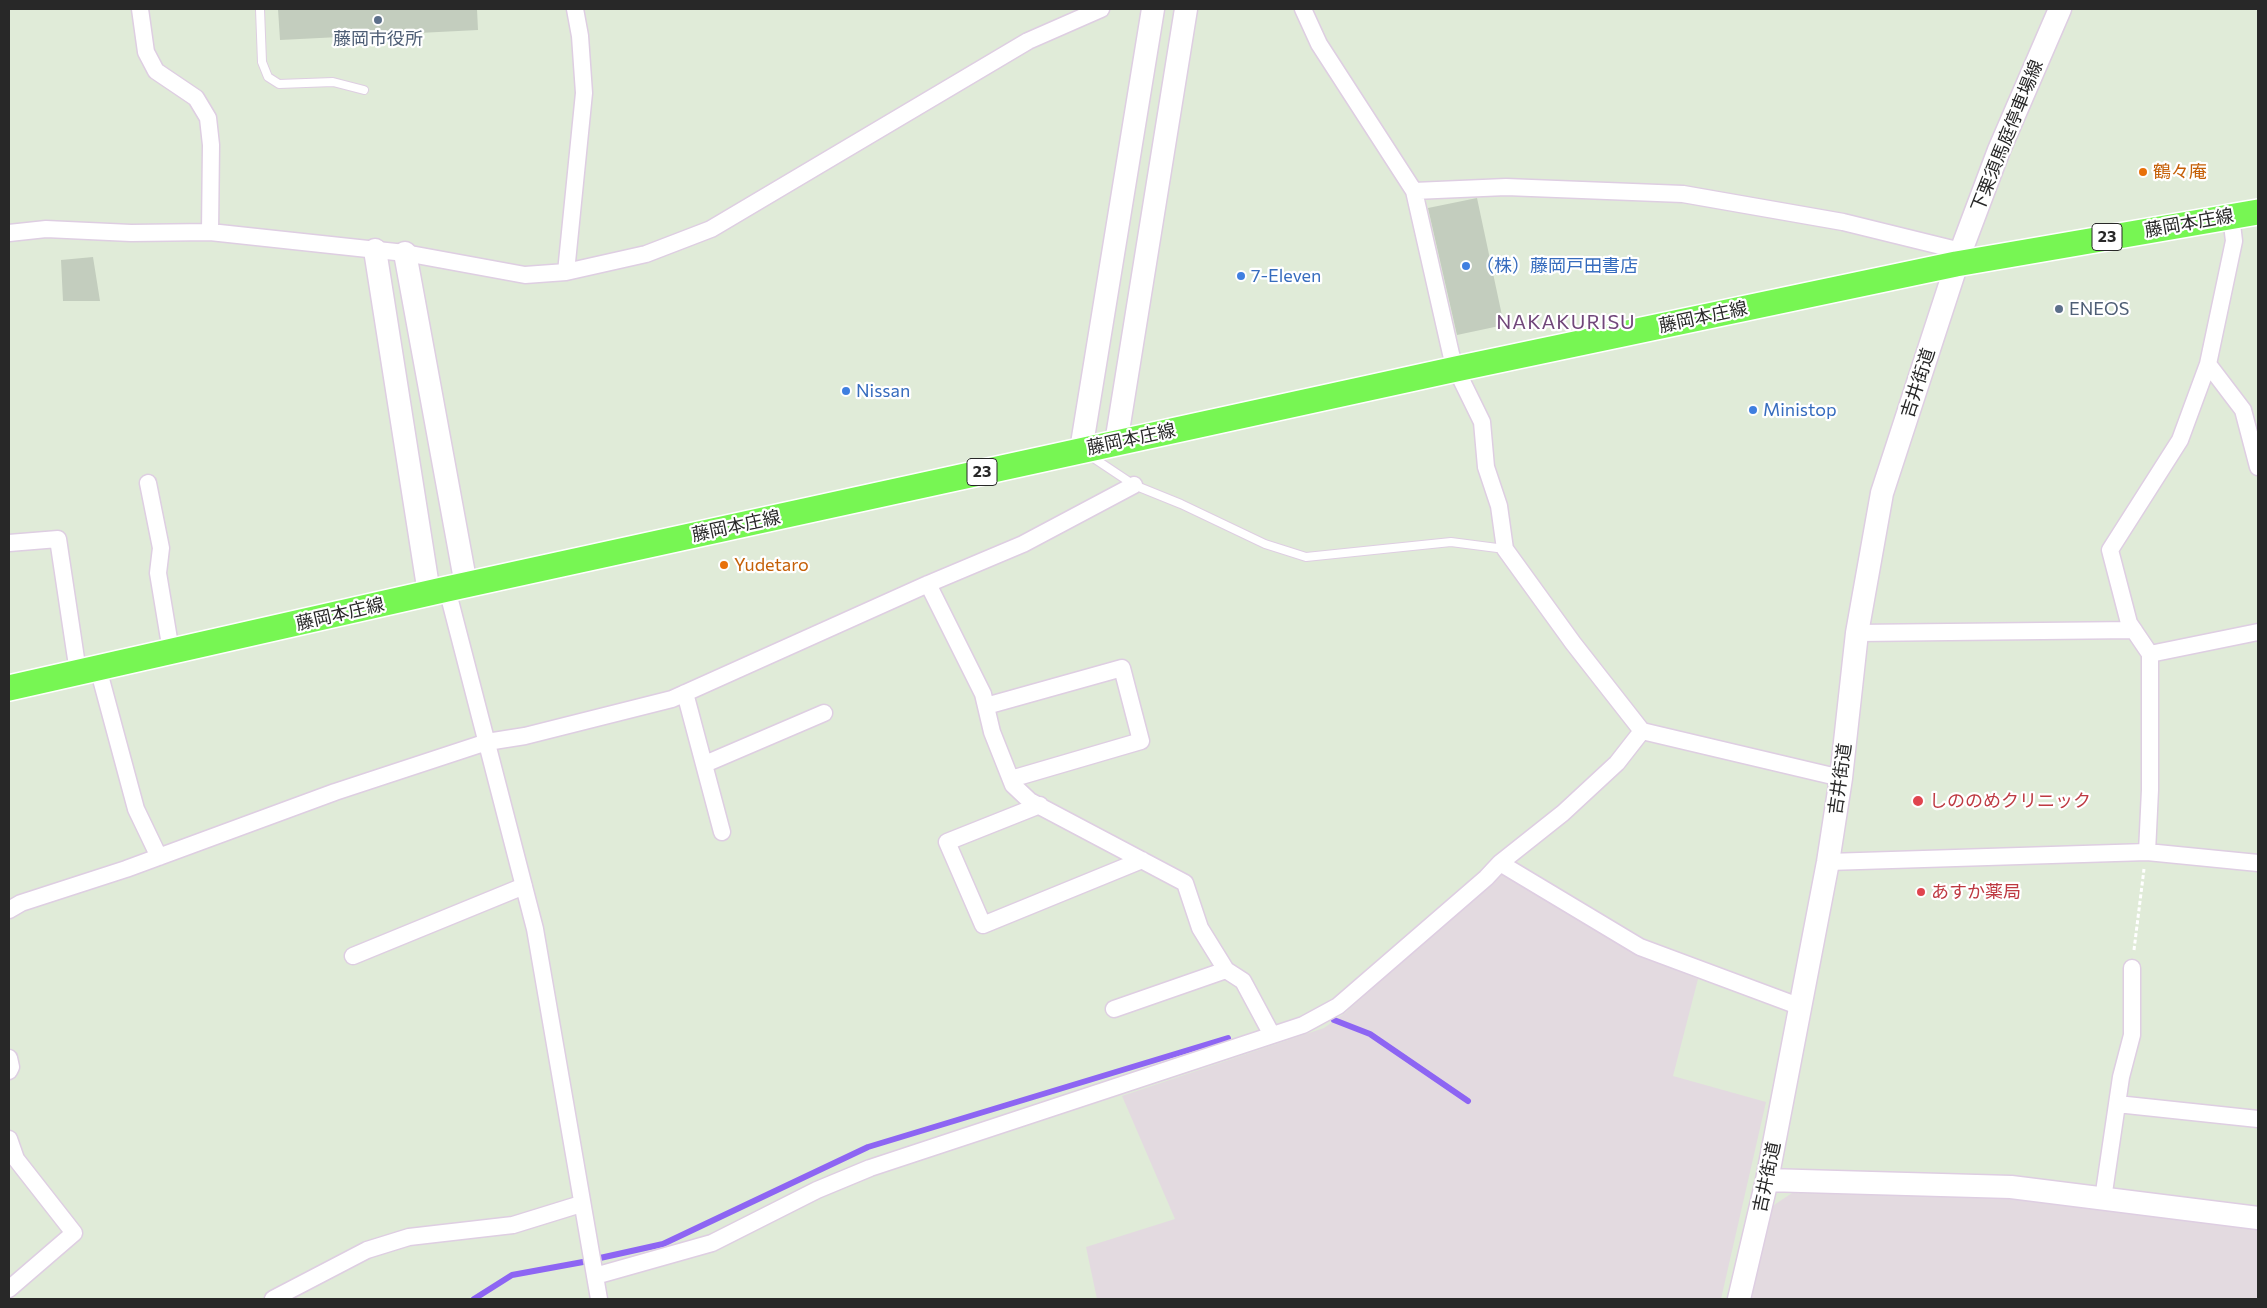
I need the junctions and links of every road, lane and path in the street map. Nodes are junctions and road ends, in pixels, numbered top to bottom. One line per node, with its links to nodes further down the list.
1 (140, 9): 13 (street)
2 (260, 9): 9 (lane)
3 (574, 9): 18 (street)
4 (1101, 9): 18 (street)
5 (1153, 9): 22 (street)
6 (1186, 9): 21 (street)
7 (1303, 9): 10 (street)
8 (2060, 9): 17 (street, 下栗須馬庭停車場線)
9 (364, 90)
10 (1414, 191): 17 (street); 20 (street)
11 (2258, 212): 12 (main road, 藤岡本庄線 / 23)
12 (2230, 216): 17 (main road, 藤岡本庄線 / 23); 19 (street)
13 (210, 232): 14 (street); 15 (street)
14 (9, 233)
15 (375, 250): 16 (street); 29 (street)
16 (405, 253): 18 (street); 29 (street)
17 (1959, 257): 20 (main road, 藤岡本庄線 / 23); 32 (street, 吉井街道)
18 (566, 272)
19 (2208, 364): 23 (street); 30 (street)
20 (1456, 369): 21 (main road, 藤岡本庄線 / 23); 27 (street)
21 (1116, 442): 22 (main road, 藤岡本庄線 / 23)
22 (1081, 450): 25 (lane); 29 (main road, 藤岡本庄線 / 23)
23 (2258, 467)
24 (148, 483): 33 (street)
25 (1134, 485): 27 (lane); 28 (street)
26 (9, 543): 35 (street)
27 (1504, 549): 40 (street)
28 (928, 584): 37 (street); 38 (street)
29 (447, 589): 33 (main road, 藤岡本庄線 / 23); 41 (street)
30 (2134, 630): 32 (street); 34 (street)
31 (2258, 632): 34 (street)
32 (1857, 633): 43 (street, 吉井街道)
33 (171, 651): 35 (main road, 藤岡本庄線 / 23)
34 (2150, 654): 47 (street)
35 (88, 670): 36 (main road, 藤岡本庄線 / 23); 48 (street)
36 (9, 688)
37 (685, 693): 41 (street); 42 (street)
38 (986, 706): 44 (street); 44 (street)
39 (824, 713): 42 (street)
40 (1642, 731): 43 (street); 51 (street)
41 (487, 742): 48 (street); 53 (street)
42 (705, 764): 46 (street)
43 (1841, 778): 50 (street, 吉井街道)
44 (1011, 779): 45 (street)
45 (1040, 806): 49 (street); 49 (street)
46 (722, 832)
47 (2147, 852): 50 (street); 52 (street); 56 (path)
48 (159, 857): 54 (street)
49 (1142, 860): 57 (street)
50 (1828, 862): 58 (street, 吉井街道)
51 (1500, 863): 58 (street); 60 (street)
52 (2258, 863)
53 (524, 886): 55 (street); 68 (street)
54 (9, 910)
55 (353, 956)
56 (2132, 968): 63 (street)
57 (1226, 970): 59 (street); 60 (street)
58 (1801, 1007): 66 (street, 吉井街道)
59 (1114, 1009)
60 (1272, 1035): 70 (street)
61 (9, 1058): 62 (street)
62 (9, 1072)
63 (2117, 1104): 64 (street); 67 (street)
64 (2258, 1119)
65 (9, 1138): 71 (street)
66 (1767, 1180): 67 (street); 76 (street, 吉井街道)
67 (2103, 1199): 69 (street)
68 (581, 1204): 70 (street); 74 (street)
69 (2258, 1218)
70 (595, 1276): 75 (street)
71 (9, 1289)
72 (9, 1299): 73 (street)
73 (13, 1299)
74 (273, 1299)
75 (599, 1299)
76 (1739, 1299)

